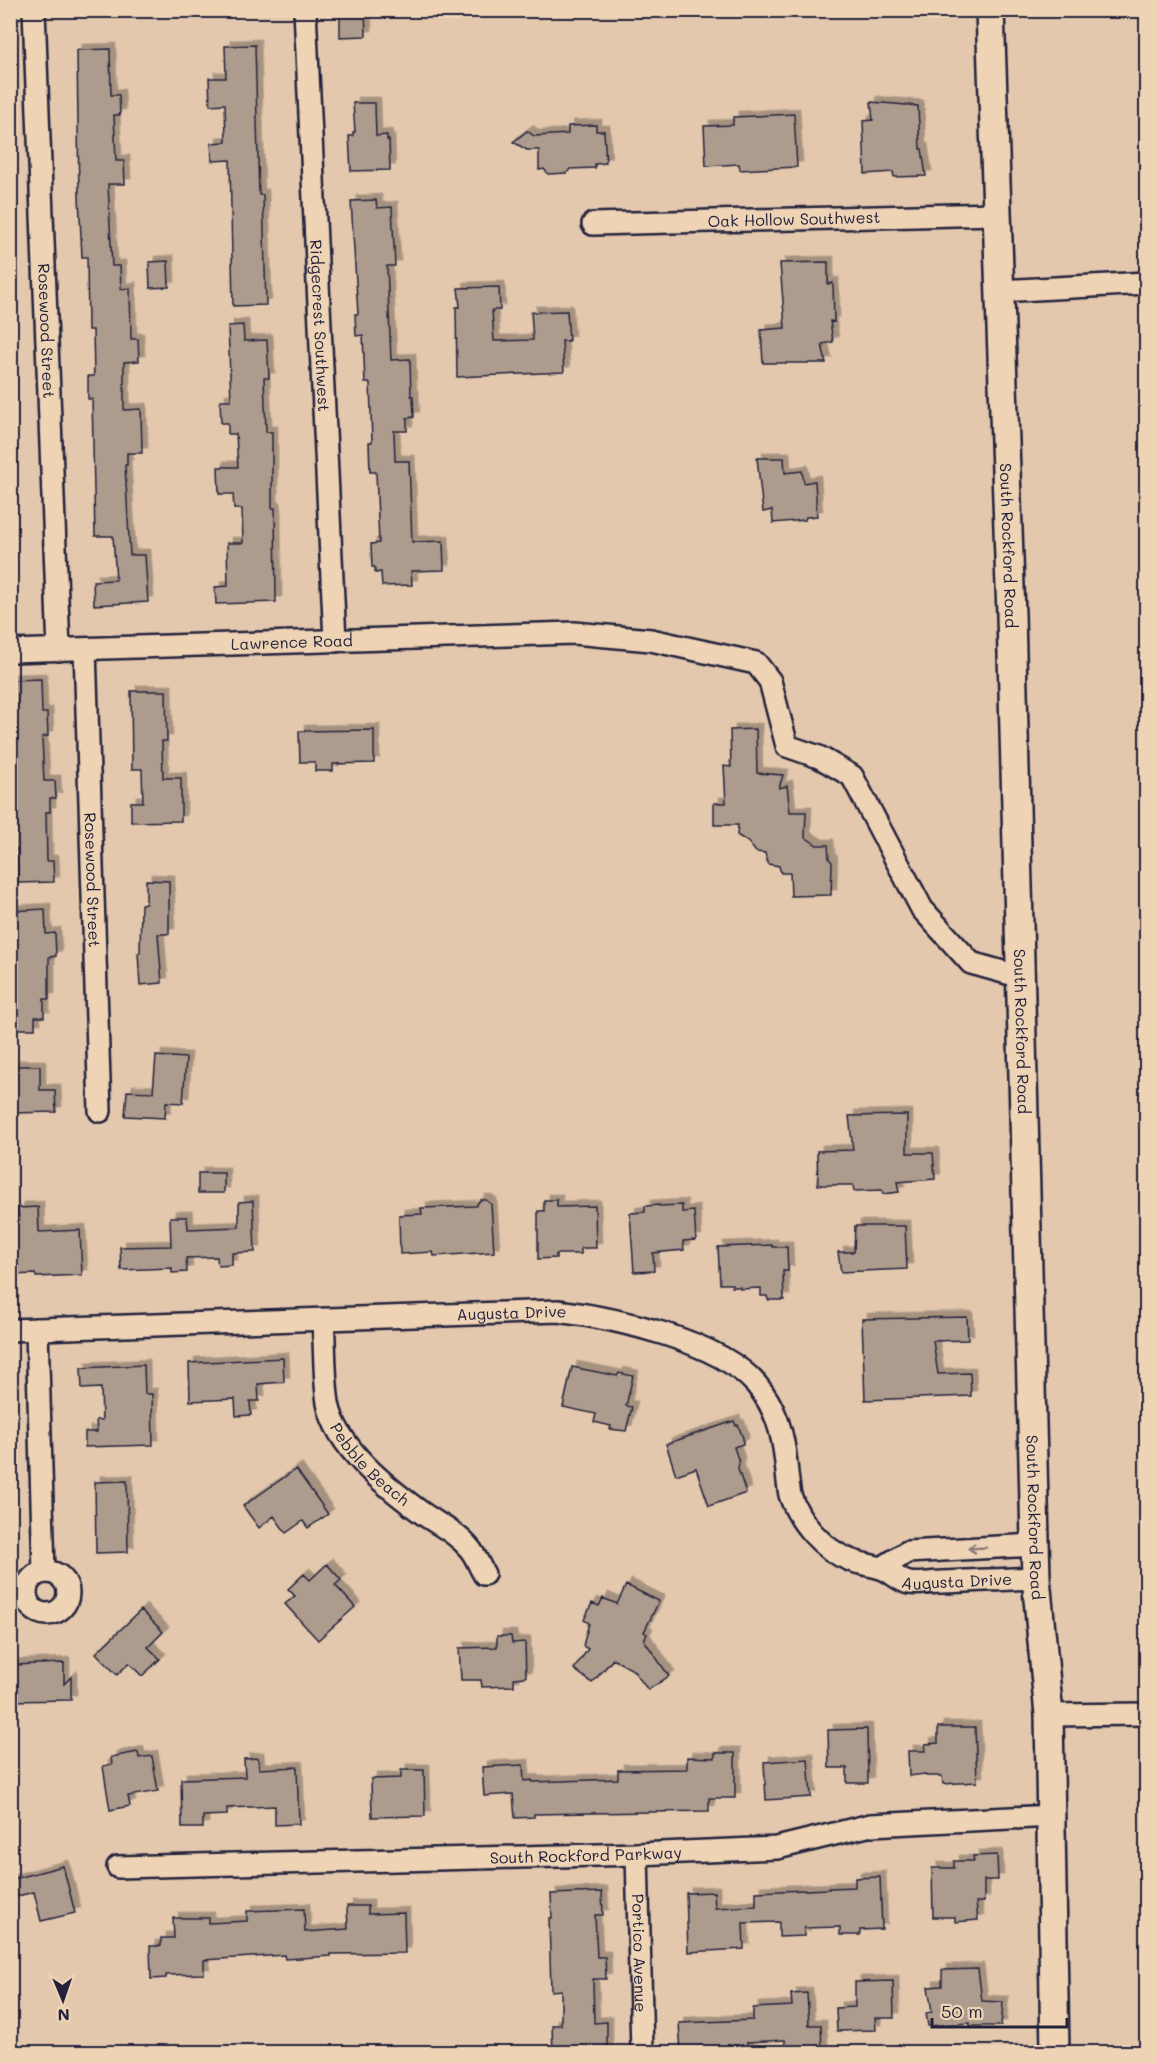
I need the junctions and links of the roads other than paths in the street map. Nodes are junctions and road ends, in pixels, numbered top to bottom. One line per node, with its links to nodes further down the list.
1 (34, 10): 10 (street, Rosewood Street)
2 (305, 10): 8 (street, Ridgecrest Southwest)
3 (990, 10): 4 (street, South Rockford Road)
4 (996, 214): 5 (street, Oak Hollow Southwest); 7 (street, South Rockford Road)
5 (593, 224)
6 (1146, 284): 7 (street)
7 (1000, 291): 12 (street, South Rockford Road)
8 (335, 641): 9 (street, Lawrence Road); 12 (street, Lawrence Road)
9 (85, 649): 10 (street, Lawrence Road); 13 (street, Rosewood Street)
10 (59, 650): 11 (street, Lawrence Road)
11 (10, 651)
12 (1021, 977): 17 (street, South Rockford Road)
13 (100, 1112)
14 (323, 1320): 15 (street, Augusta Drive); 18 (street, Augusta Drive); 20 (street, Pebble Beach)
15 (37, 1329): 16 (street, Augusta Drive); 19 (street)
16 (10, 1330)
17 (1035, 1545): 18 (street, Augusta Drive, one-way to 18); 21 (street, South Rockford Road)
18 (882, 1568): 21 (street, Augusta Drive)
19 (44, 1572)
20 (484, 1574)
21 (1036, 1578): 23 (street, South Rockford Road)
22 (1146, 1714): 23 (street)
23 (1049, 1716): 24 (street, South Rockford Road)
24 (1052, 1816): 25 (street, South Rockford Parkway); 28 (street, South Rockford Road)
25 (637, 1854): 26 (street, South Rockford Parkway); 27 (street, Portico Avenue)
26 (118, 1867)
27 (642, 2052)
28 (1056, 2052)

